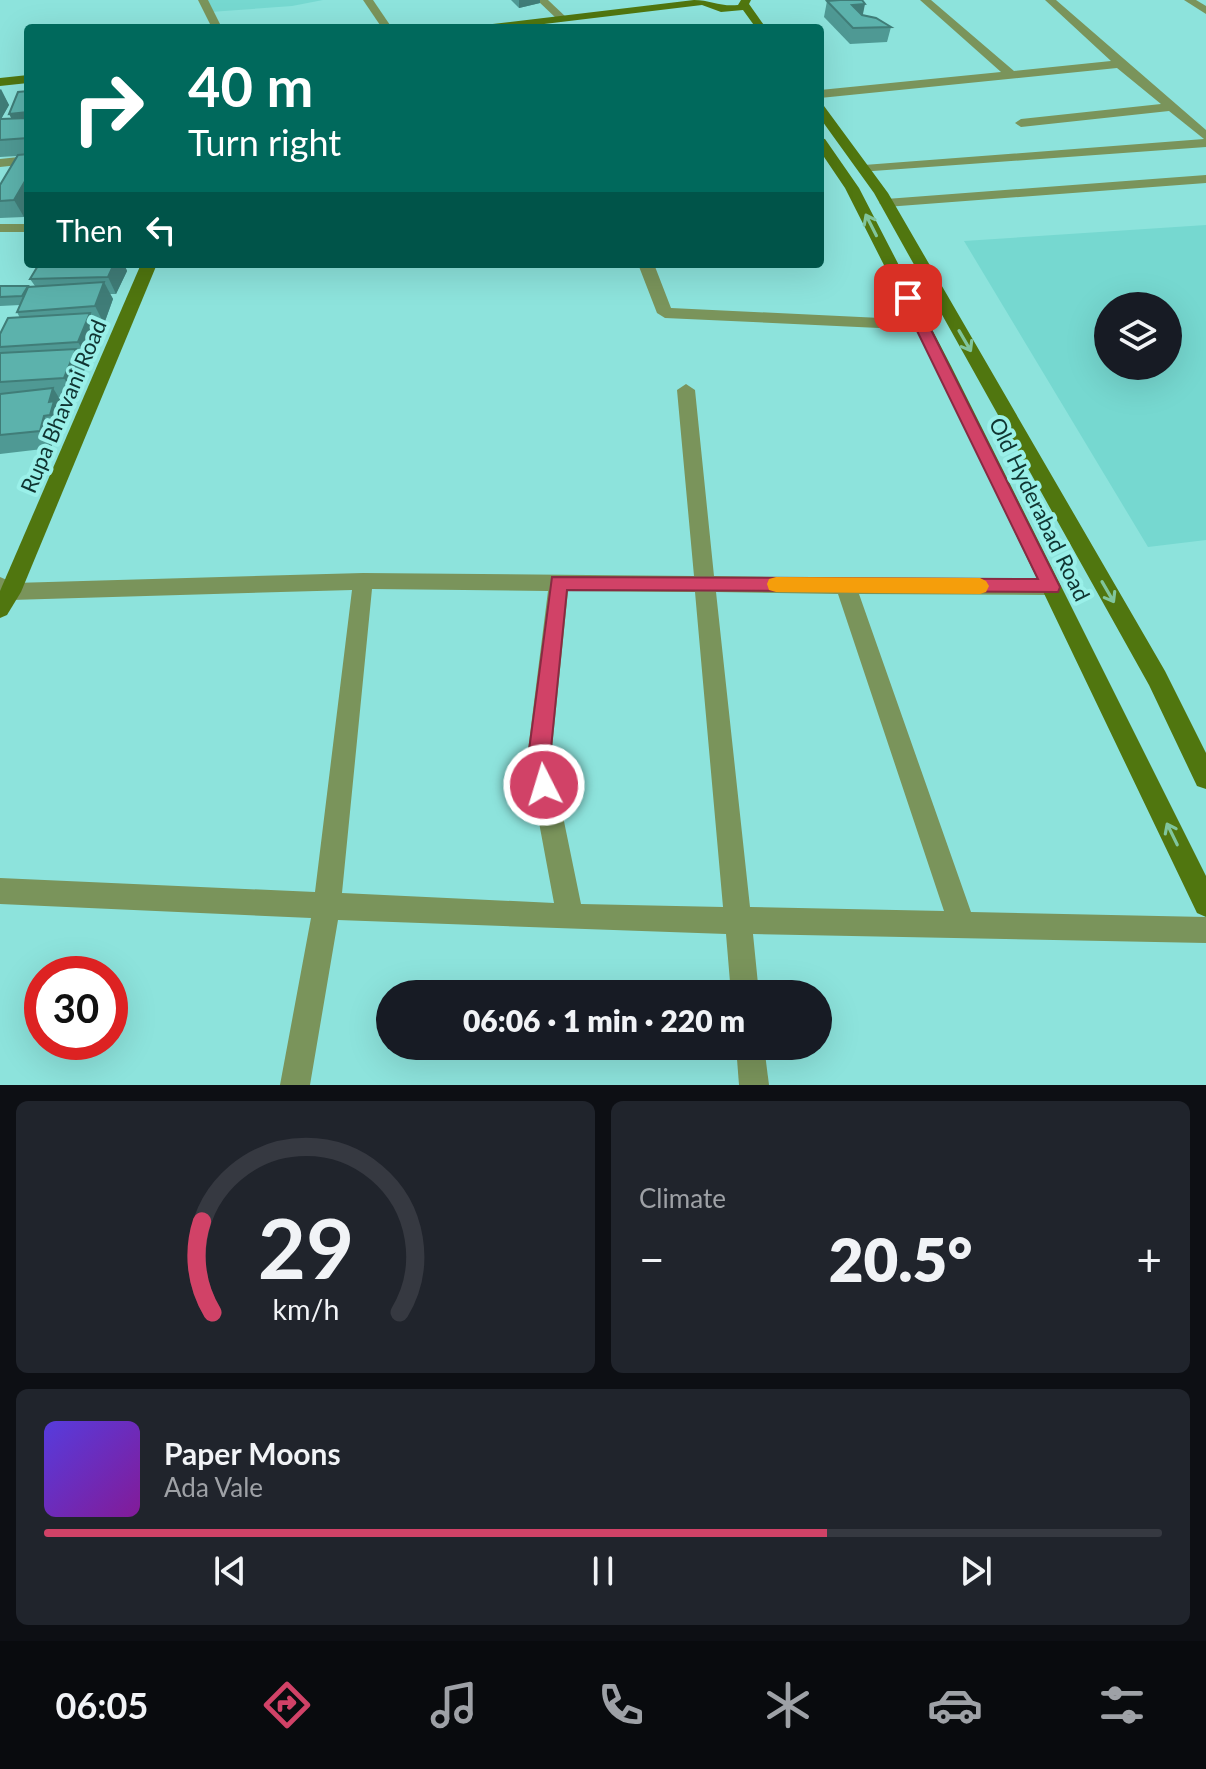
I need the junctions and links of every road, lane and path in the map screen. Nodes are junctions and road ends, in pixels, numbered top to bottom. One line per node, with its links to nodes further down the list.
1 (203, 0): 11 (street)
2 (368, 0): 12 (street)
3 (542, 0): 10 (street)
4 (925, 0): 16 (street)
5 (1050, 0): 15 (street)
6 (1189, 0): 9 (street)
7 (703, 1): 8 (main road); 10 (main road)
8 (746, 2): 14 (main road)
9 (1206, 11)
10 (558, 22): 13 (main road)
11 (215, 24)
12 (384, 24)
13 (533, 24)
14 (759, 24)
15 (1120, 64): 16 (street); 20 (street)
16 (1011, 75): 19 (street)
17 (24, 79): 18 (main road)
18 (0, 82)
19 (824, 94)
20 (1172, 107): 22 (street); 23 (street)
21 (824, 114): 28 (main road)
22 (1021, 123)
23 (1206, 136)
24 (1206, 143): 28 (street)
25 (824, 148): 35 (main road, Old Hyderabad Road, one-way to 25)
26 (24, 160): 27 (street)
27 (0, 163)
28 (864, 169): 30 (main road)
29 (1206, 179): 30 (street)
30 (886, 203): 43 (main road, one-way to 43)
31 (0, 228): 32 (street)
32 (24, 228)
33 (147, 268): 42 (main road, Rupa Bhavani Road)
34 (648, 268): 35 (street)
35 (922, 325): 41 (main road, Old Hyderabad Road)
36 (686, 390): 39 (street)
37 (363, 581): 38 (street); 42 (street); 46 (street)
38 (559, 582): 39 (street); 47 (street)
39 (704, 584): 40 (street); 48 (street)
40 (846, 585): 41 (street); 49 (street)
41 (1051, 587): 45 (main road, Old Hyderabad Road, one-way to 41)
42 (4, 595)
43 (1206, 778)
44 (0, 891): 46 (street)
45 (1206, 904)
46 (327, 906): 47 (street); 53 (street)
47 (570, 917): 48 (street)
48 (737, 920): 49 (street); 51 (street)
49 (962, 925): 50 (street)
50 (1206, 930)
51 (743, 980)
52 (751, 1060): 54 (street)
53 (295, 1085)
54 (754, 1085)

